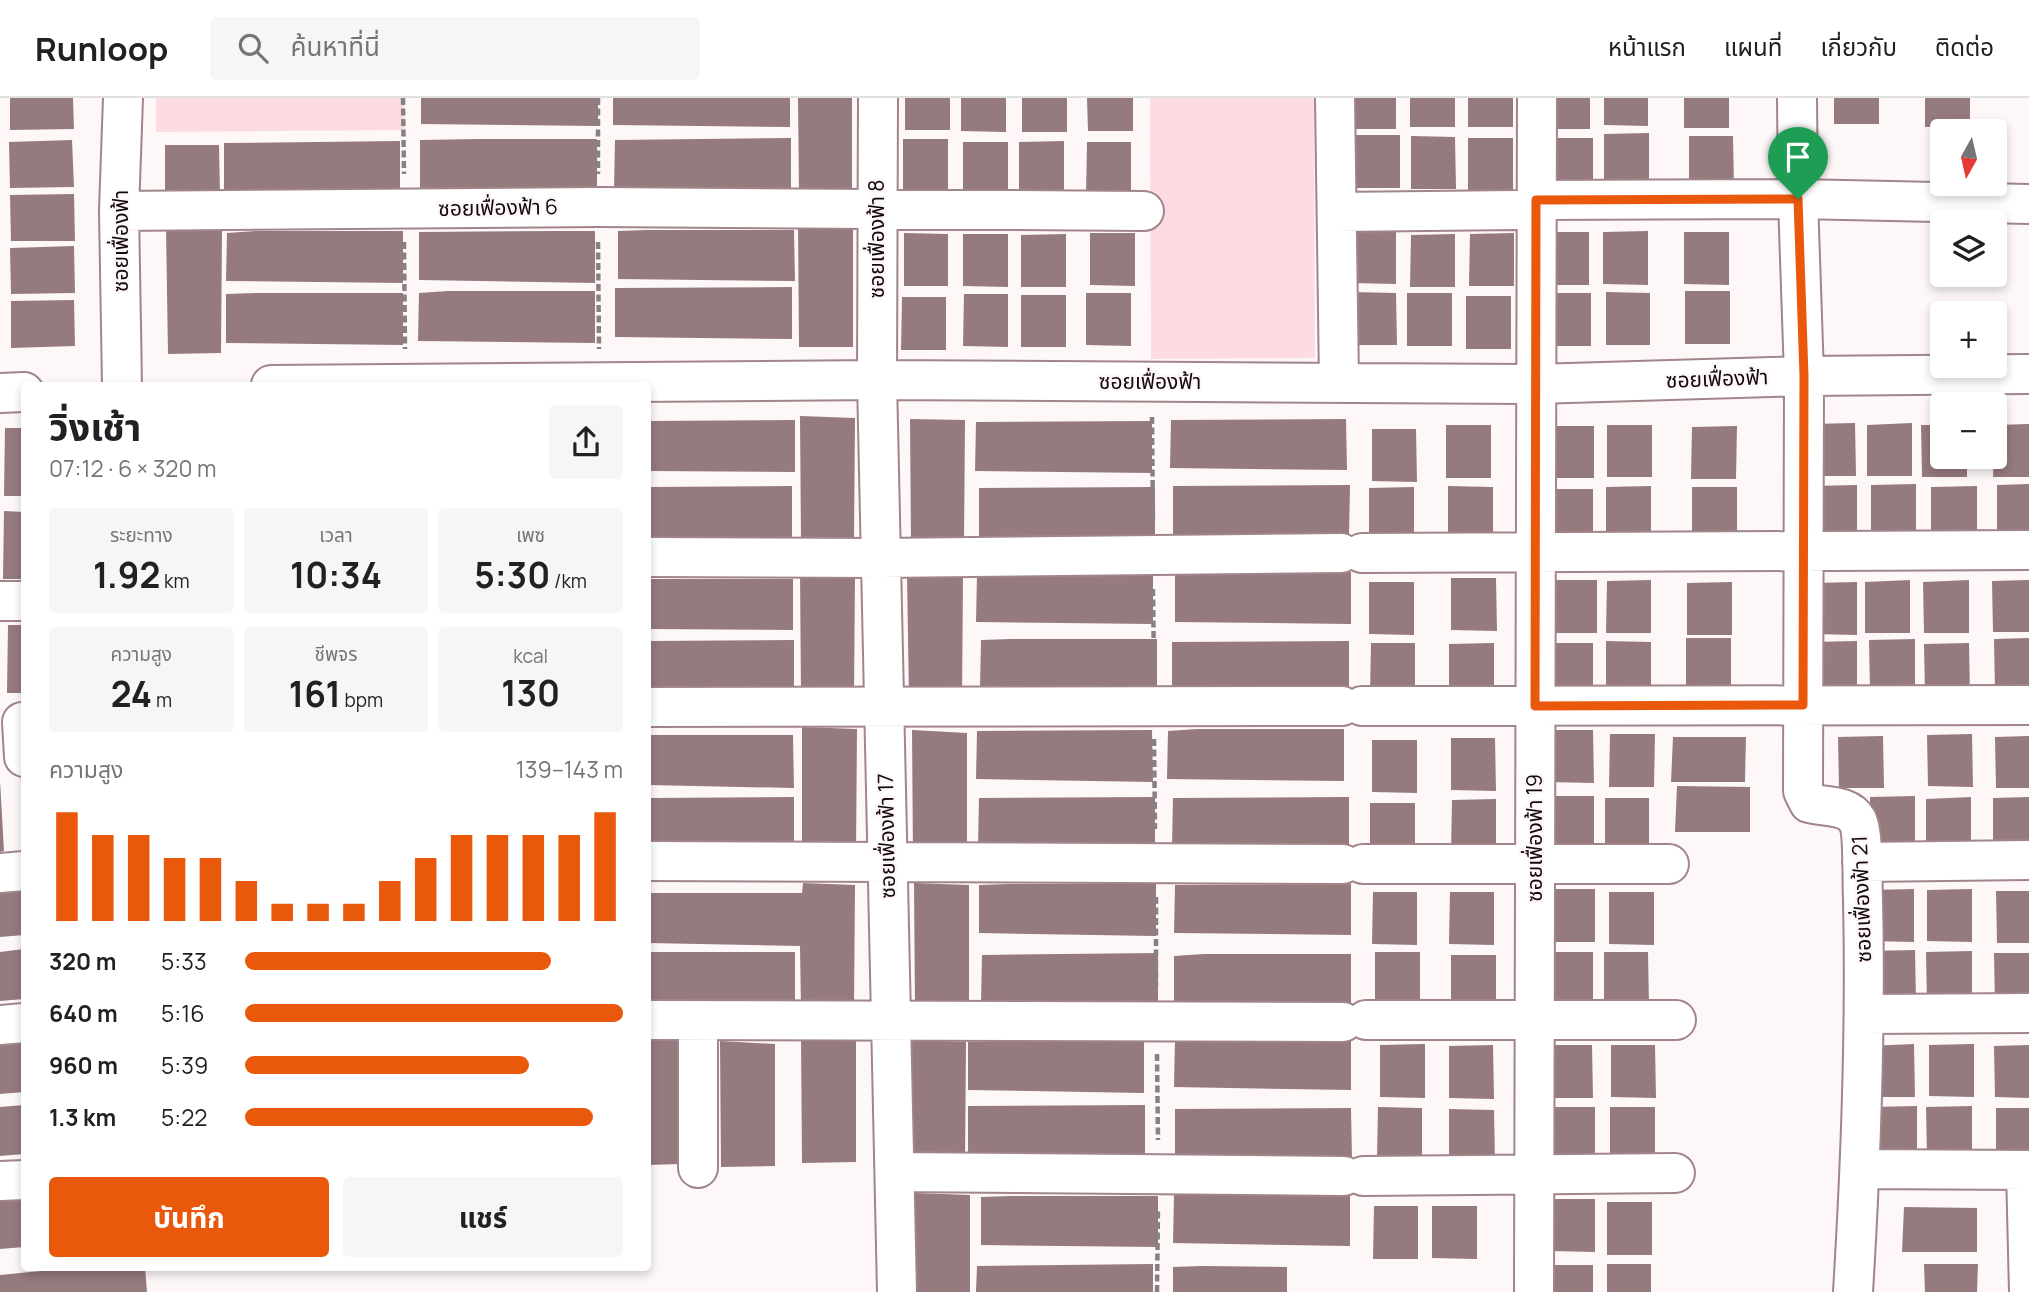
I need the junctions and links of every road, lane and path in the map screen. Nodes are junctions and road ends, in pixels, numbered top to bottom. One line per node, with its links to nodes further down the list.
1 (123, 98): 10 (street, ซอยเฟื่องฟ้า)
2 (878, 98): 9 (street, ซอยเฟื่องฟ้า 8)
3 (1335, 98): 12 (street)
4 (1537, 98): 8 (street, ซอยเฟื่องฟ้า 19)
5 (1797, 98): 6 (street, ซอยเฟื่องฟ้า 21)
6 (1798, 199): 7 (street); 8 (street); 14 (street, ซอยเฟื่องฟ้า 21)
7 (2029, 204)
8 (1527, 205): 12 (street); 19 (street, ซอยเฟื่องฟ้า 19)
9 (877, 209): 10 (street, ซอยเฟื่องฟ้า 6); 11 (street, ซอยเฟื่องฟ้า 6); 15 (street, ซอยเฟื่องฟ้า 8)
10 (119, 211): 16 (street, ซอยเฟื่องฟ้า)
11 (1144, 211)
12 (1337, 212): 18 (street)
13 (2029, 374): 14 (street, ซอยเฟื่องฟ้า)
14 (1804, 376): 19 (street, ซอยเฟื่องฟ้า); 23 (street, ซอยเฟื่องฟ้า 21)
15 (877, 380): 17 (street, ซอยเฟื่องฟ้า); 18 (street, ซอยเฟื่องฟ้า); 26 (street, ซอยเฟื่องฟ้า 17)
16 (122, 382)
17 (635, 382)
18 (1339, 382): 19 (street, ซอยเฟื่องฟ้า)
19 (1535, 384): 24 (street, ซอยเฟื่องฟ้า 19)
20 (21, 392): 21 (street)
21 (0, 393)
22 (2029, 550): 23 (street)
23 (1803, 552): 24 (street); 29 (street, ซอยเฟื่องฟ้า 21)
24 (1535, 553): 26 (street); 31 (street, ซอยเฟื่องฟ้า 19)
25 (651, 558): 26 (street)
26 (881, 558): 33 (street, ซอยเฟื่องฟ้า 17)
27 (0, 601): 28 (street)
28 (21, 601)
29 (1803, 705): 30 (street); 31 (street); 37 (street, ซอยเฟื่องฟ้า 21)
30 (2029, 705)
31 (1535, 706): 33 (street); 39 (street, ซอยเฟื่องฟ้า 19)
32 (651, 707): 33 (street)
33 (884, 708): 36 (street, ซอยเฟื่องฟ้า 17)
34 (2029, 860): 37 (street)
35 (651, 861): 36 (street)
36 (888, 862): 39 (street); 44 (street, ซอยเฟื่องฟ้า 17)
37 (1862, 862): 43 (street, ซอยเฟื่องฟ้า 21)
38 (1669, 864): 39 (street)
39 (1535, 866): 45 (street, ซอยเฟื่องฟ้า 19)
40 (21, 871): 41 (street)
41 (0, 873)
42 (2029, 1013): 43 (street)
43 (1866, 1014): 52 (street, ซอยเฟื่องฟ้า 21)
44 (891, 1019): 45 (street); 48 (street); 54 (street, ซอยเฟื่องฟ้า 17)
45 (1535, 1019): 47 (street); 56 (street, ซอยเฟื่องฟ้า 19)
46 (651, 1020): 48 (street)
47 (1676, 1020)
48 (698, 1021): 51 (street)
49 (21, 1023): 50 (street)
50 (0, 1025)
51 (698, 1168)
52 (1861, 1169): 53 (street); 61 (street, ซอยเฟื่องฟ้า 21)
53 (2028, 1170): 62 (street)
54 (895, 1172): 56 (street); 59 (street, ซอยเฟื่องฟ้า 17)
55 (1675, 1173): 56 (street)
56 (1535, 1175): 60 (street, ซอยเฟื่องฟ้า 19)
57 (21, 1180): 58 (street)
58 (0, 1181)
59 (897, 1292)
60 (1534, 1292)
61 (1853, 1292)
62 (2029, 1292)

